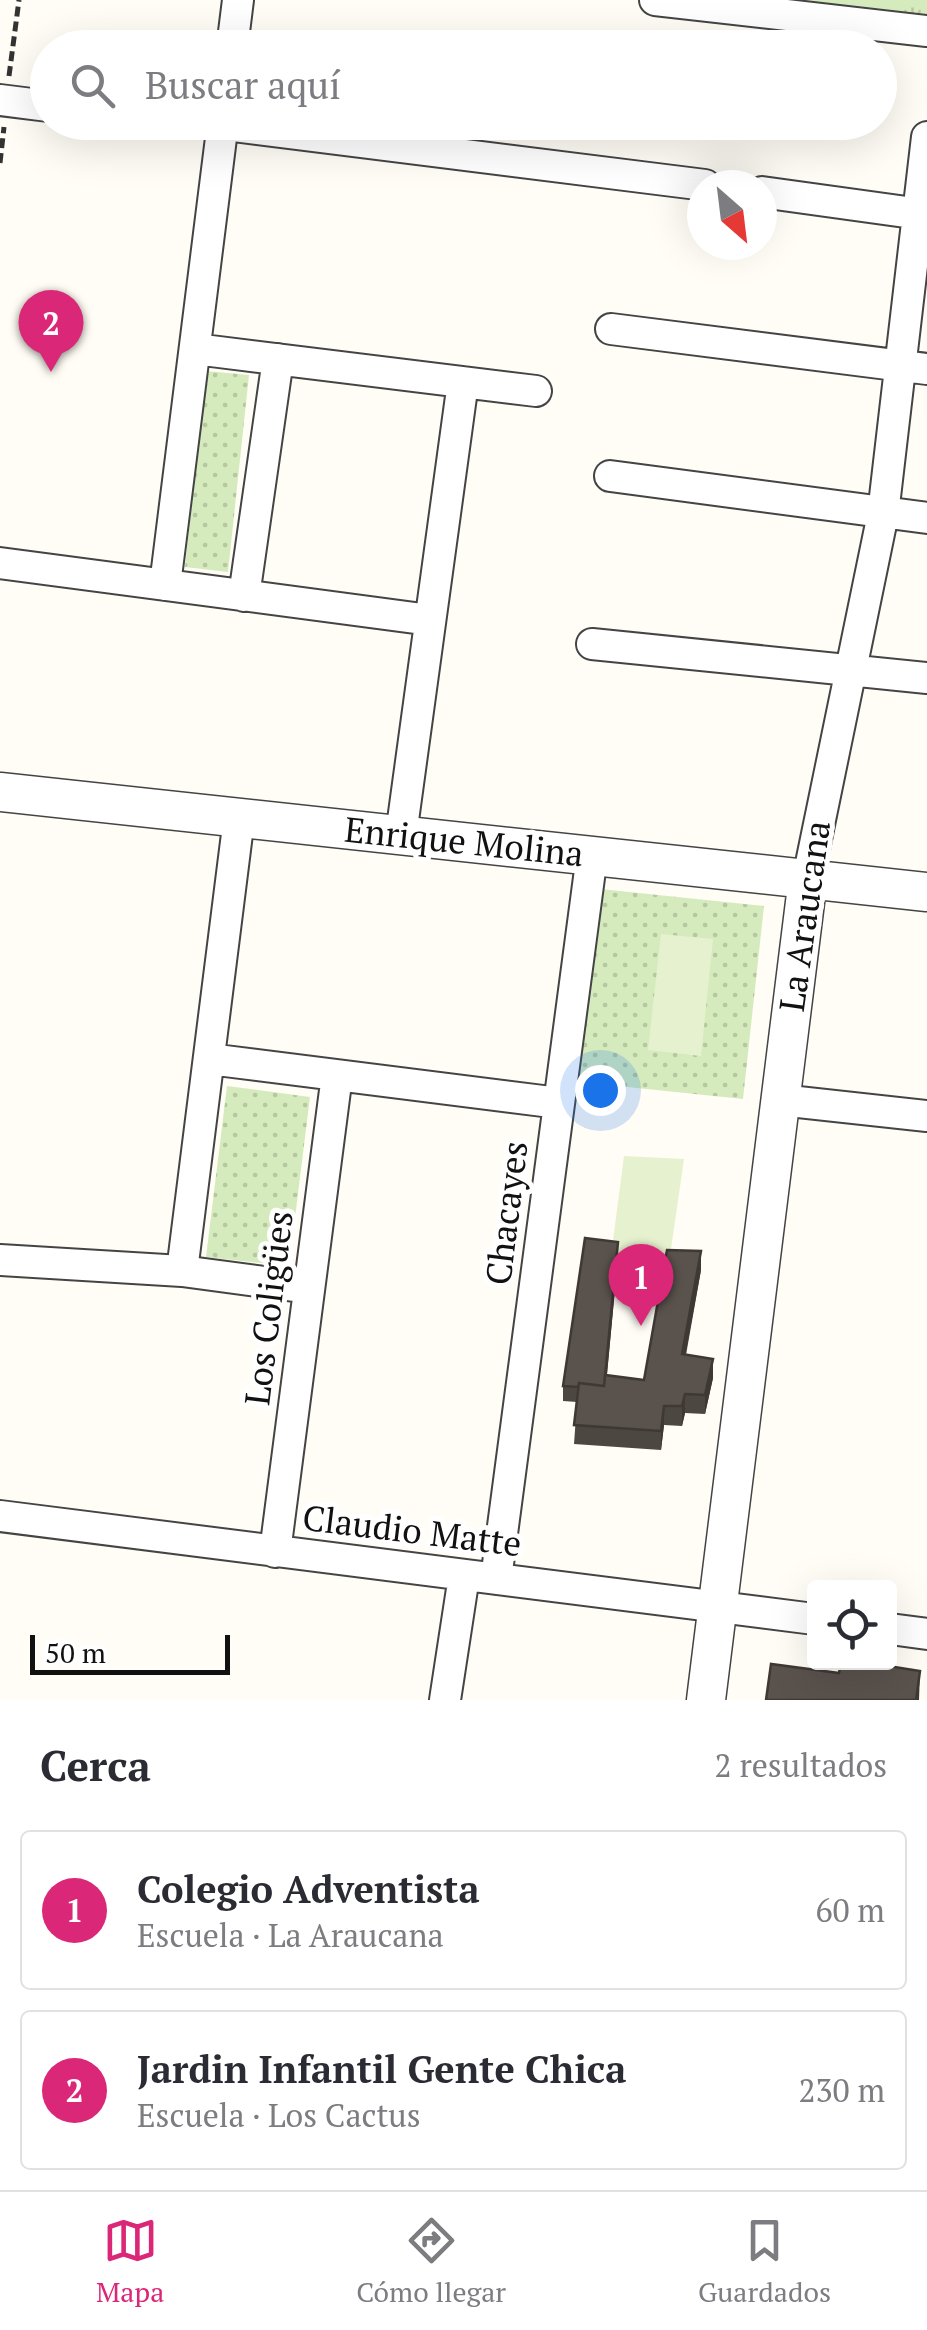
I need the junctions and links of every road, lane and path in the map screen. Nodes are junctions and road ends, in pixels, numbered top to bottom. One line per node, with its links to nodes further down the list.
1 (238, 0): 4 (street)
2 (656, 0): 3 (street)
3 (698, 2): 5 (street)
4 (234, 30)
5 (927, 31)
6 (0, 100): 7 (street)
7 (30, 104)
8 (927, 137): 13 (street, La Araucana)
9 (214, 140): 15 (street)
10 (350, 140): 11 (street)
11 (687, 183)
12 (777, 194): 13 (street)
13 (922, 214): 17 (street, La Araucana)
14 (611, 329): 17 (street)
15 (195, 348): 16 (street); 24 (street)
16 (278, 359): 18 (street); 25 (street)
17 (913, 368): 21 (street, La Araucana)
18 (463, 382): 19 (street); 26 (street)
19 (536, 391)
20 (610, 476): 21 (street)
21 (883, 514): 22 (street); 28 (street, La Araucana)
22 (927, 518)
23 (0, 563): 24 (street)
24 (165, 585): 25 (street)
25 (244, 596): 26 (street)
26 (430, 620): 32 (street)
27 (592, 644): 28 (street)
28 (849, 670): 29 (street); 34 (street, La Araucana)
29 (927, 678)
30 (0, 792): 31 (street, Enrique Molina)
31 (239, 818): 32 (street, Enrique Molina); 36 (street)
32 (401, 835): 33 (street, Enrique Molina)
33 (592, 856): 34 (street, Enrique Molina); 39 (street, Chacayes)
34 (808, 878): 35 (street, Enrique Molina); 38 (street, La Araucana)
35 (927, 892)
36 (209, 1059): 37 (street); 42 (street)
37 (337, 1075): 39 (street); 43 (street, Los Coligües)
38 (780, 1100): 40 (street); 48 (street, La Araucana)
39 (559, 1103): 47 (street, Chacayes)
40 (927, 1116)
41 (0, 1260): 42 (street)
42 (182, 1270): 43 (street)
43 (309, 1288): 45 (street, Los Coligües)
44 (0, 1516): 45 (street, Claudio Matte)
45 (275, 1552): 46 (street, Claudio Matte)
46 (464, 1576): 47 (street, Claudio Matte); 52 (street)
47 (496, 1580): 48 (street, Claudio Matte)
48 (716, 1607): 49 (street, Claudio Matte); 53 (street, La Araucana)
49 (807, 1618)
50 (897, 1630): 51 (street)
51 (927, 1634)
52 (445, 1700)
53 (706, 1700)

